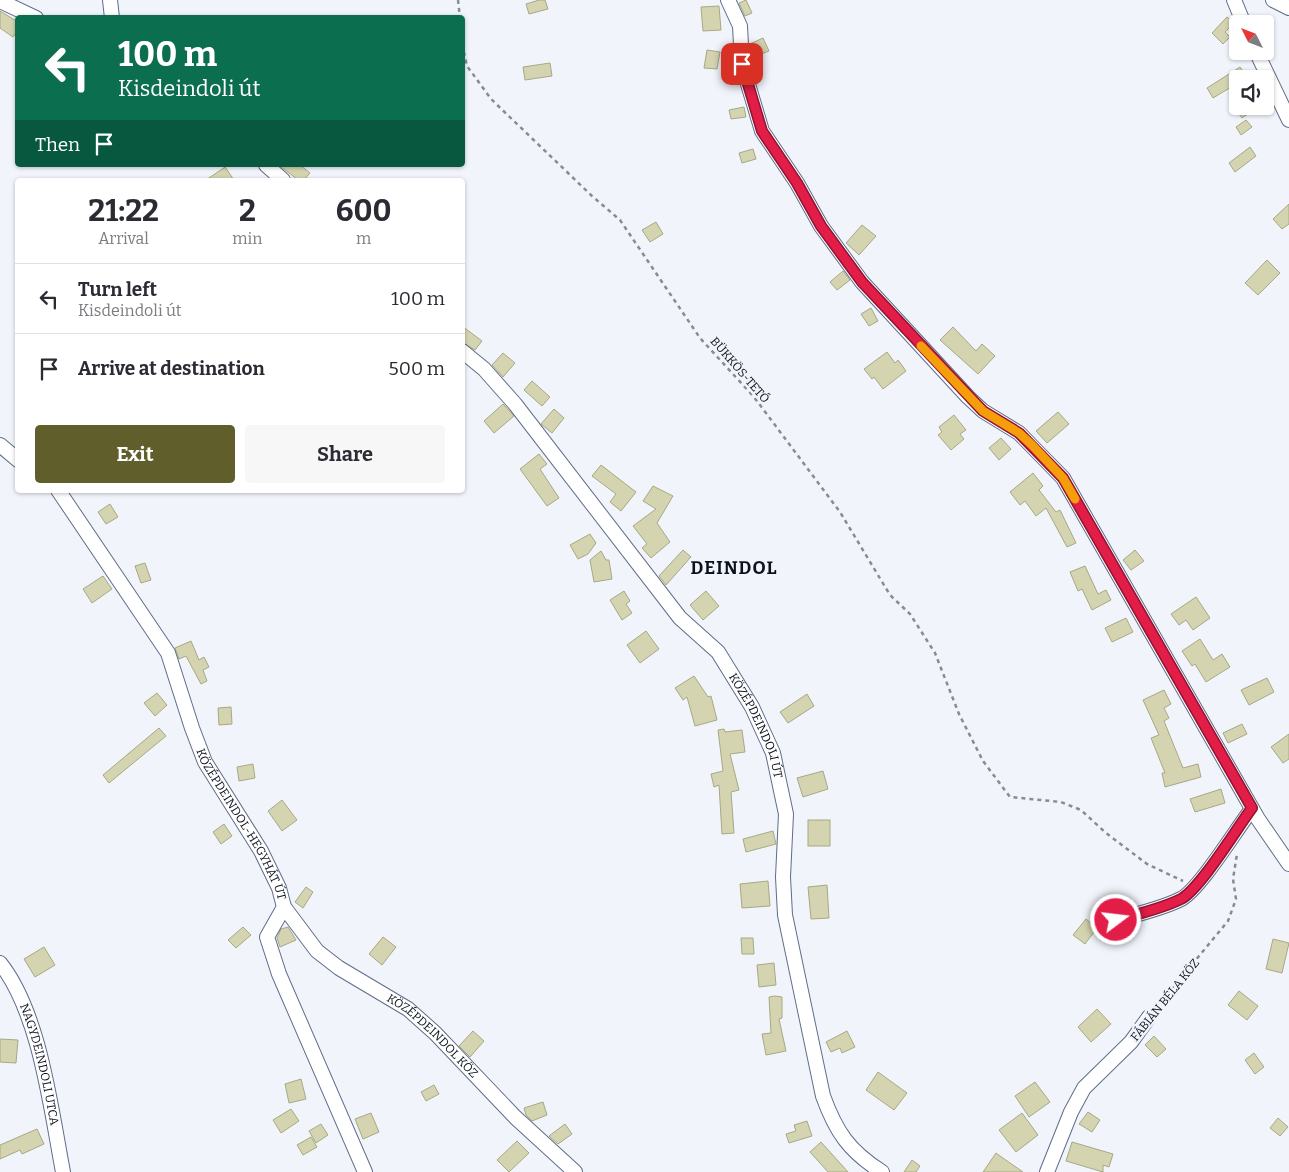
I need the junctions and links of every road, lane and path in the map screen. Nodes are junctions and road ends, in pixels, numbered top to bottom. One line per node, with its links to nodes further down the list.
1 (110, 0): 9 (street)
2 (458, 0): 10 (path)
3 (728, 0): 21 (street)
4 (1234, 0): 11 (street)
5 (1273, 0): 7 (street)
6 (0, 1): 8 (street)
7 (1289, 8)
8 (30, 15)
9 (112, 15)
10 (460, 15)
11 (1240, 15)
12 (465, 57): 24 (path, BÜKKÖS-TETŐ)
13 (1260, 60): 14 (street)
14 (1289, 120)
15 (268, 167): 16 (street)
16 (281, 178)
17 (465, 353): 32 (street, KÖZÉPDEINDOLI ÚT)
18 (0, 445): 19 (street)
19 (15, 458)
20 (60, 493): 25 (street, KÖZÉPDEINDOL-HEGYHÁT ÚT)
21 (1252, 808): 23 (street); 24 (street)
22 (1237, 851): 28 (path, FÁBIÁN BÉLA KÖZ)
23 (1289, 864)
24 (1194, 887): 26 (street)
25 (284, 908): 30 (street, KÖZÉPDEINDOL-HEGYHÁT ÚT); 31 (street, KÖZÉPDEINDOL KÖZ)
26 (1116, 920)
27 (0, 963): 29 (street, NAGYDEINDOLI UTCA)
28 (1149, 1017): 33 (street, FÁBIÁN BÉLA KÖZ)
29 (63, 1172)
30 (366, 1172)
31 (576, 1172)
32 (882, 1172)
33 (1047, 1172)

